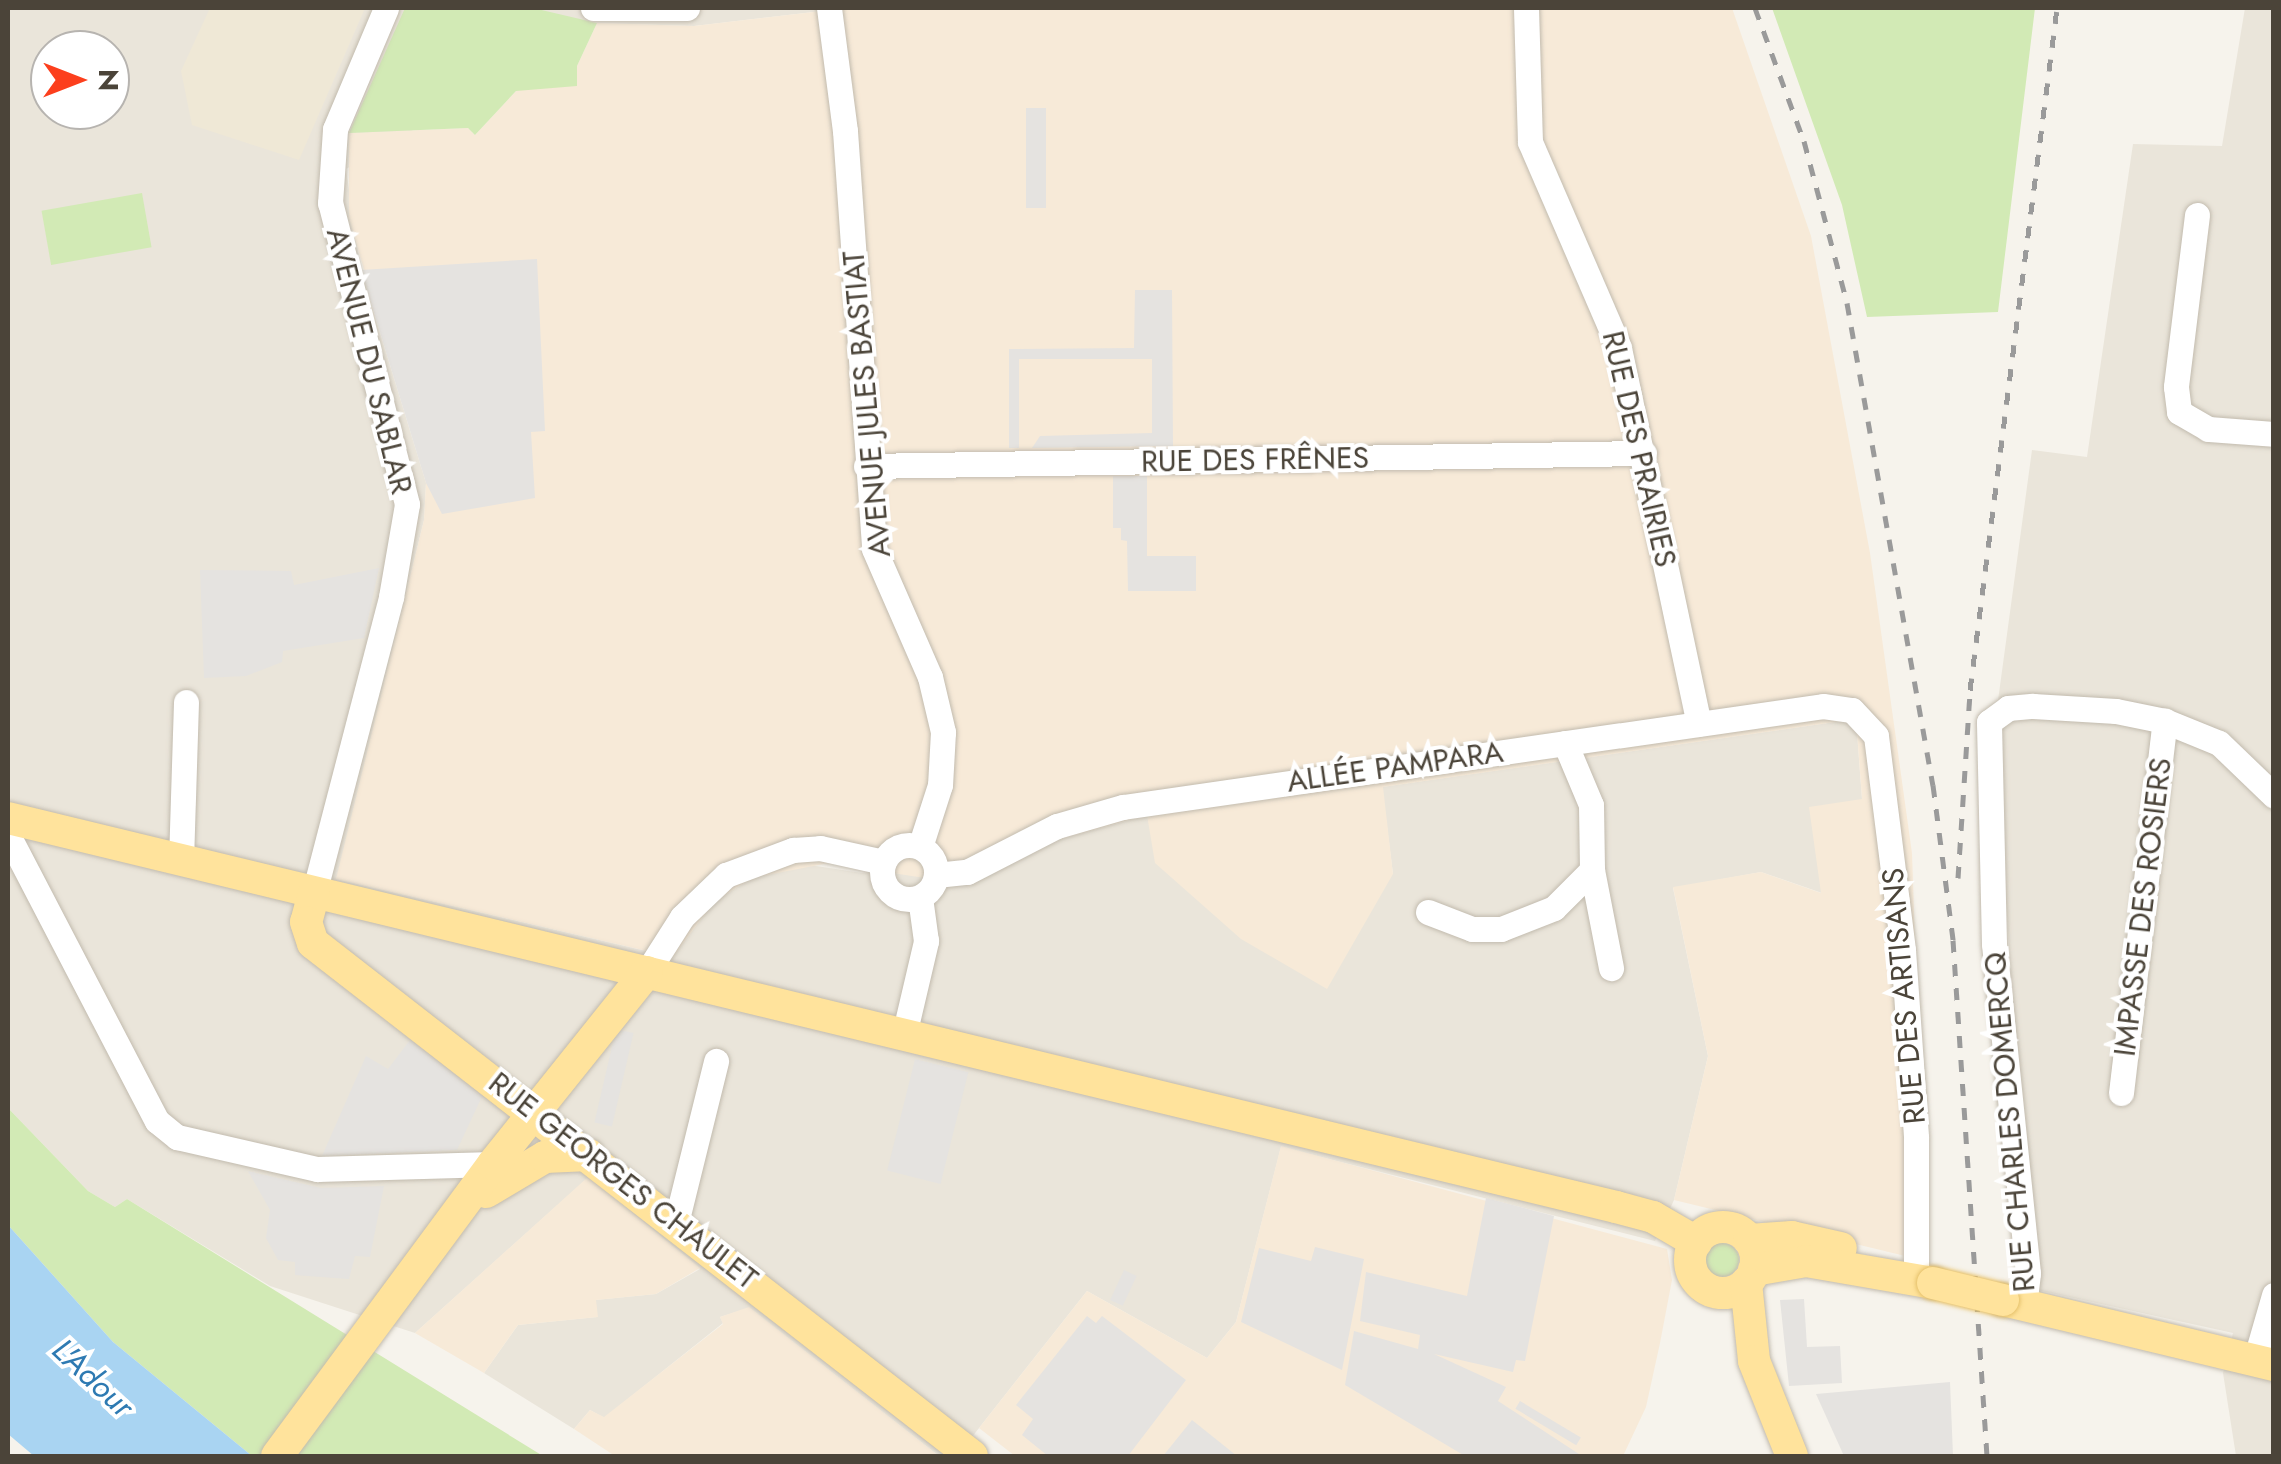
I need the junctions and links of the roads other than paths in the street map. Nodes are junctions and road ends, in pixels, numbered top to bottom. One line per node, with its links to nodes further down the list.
1 (386, 8): 23 (street, AVENUE DU SABLAR)
2 (593, 8): 3 (street)
3 (687, 8)
4 (829, 8): 9 (street, AVENUE JULES BASTIAT)
5 (1526, 8): 8 (street, RUE DES PRAIRIES)
6 (2198, 215): 7 (street)
7 (2274, 434)
8 (1644, 453): 9 (street, RUE DES FRÊNES); 13 (street, RUE DES PRAIRIES)
9 (866, 466): 18 (street, AVENUE JULES BASTIAT)
10 (186, 702): 19 (street)
11 (1865, 718): 13 (street, ALLÉE PAMPARA); 38 (street, RUE DES ARTISANS)
12 (2165, 722): 15 (street); 30 (street, IMPASSE DES ROSIERS); 40 (street, RUE CHARLES DOMERCQ)
13 (1700, 724): 14 (street, ALLÉE PAMPARA)
14 (1564, 743): 21 (street); 22 (street, ALLÉE PAMPARA)
15 (2274, 796)
16 (8, 818): 19 (main road)
17 (8, 835): 33 (street)
18 (920, 847): 20 (street); 22 (street)
19 (181, 861): 23 (main road)
20 (883, 862): 24 (street); 27 (street)
21 (1592, 870): 25 (street); 26 (street)
22 (936, 875): 24 (street)
23 (314, 893): 27 (main road); 31 (main road, RUE GEORGES CHAULET)
24 (920, 897): 28 (street)
25 (1428, 912)
26 (1611, 968)
27 (647, 972): 28 (main road); 31 (main road)
28 (904, 1035): 36 (main road)
29 (716, 1061): 35 (street)
30 (2121, 1092)
31 (538, 1115): 32 (main road, RUE GEORGES CHAULET); 33 (main road)
32 (590, 1155): 34 (main road); 35 (main road, RUE GEORGES CHAULET)
33 (493, 1164): 34 (main road)
34 (459, 1214): 42 (main road)
35 (676, 1223): 43 (main road, RUE GEORGES CHAULET)
36 (1696, 1242): 37 (main road); 37 (main road)
37 (1742, 1272): 38 (main road); 44 (main road); 45 (main road)
38 (1916, 1279): 40 (main road, bridge)
39 (2274, 1295): 41 (street)
40 (2014, 1303): 41 (main road)
41 (2264, 1363)
42 (278, 1456)
43 (972, 1456)
44 (1779, 1456)
45 (1792, 1456)

